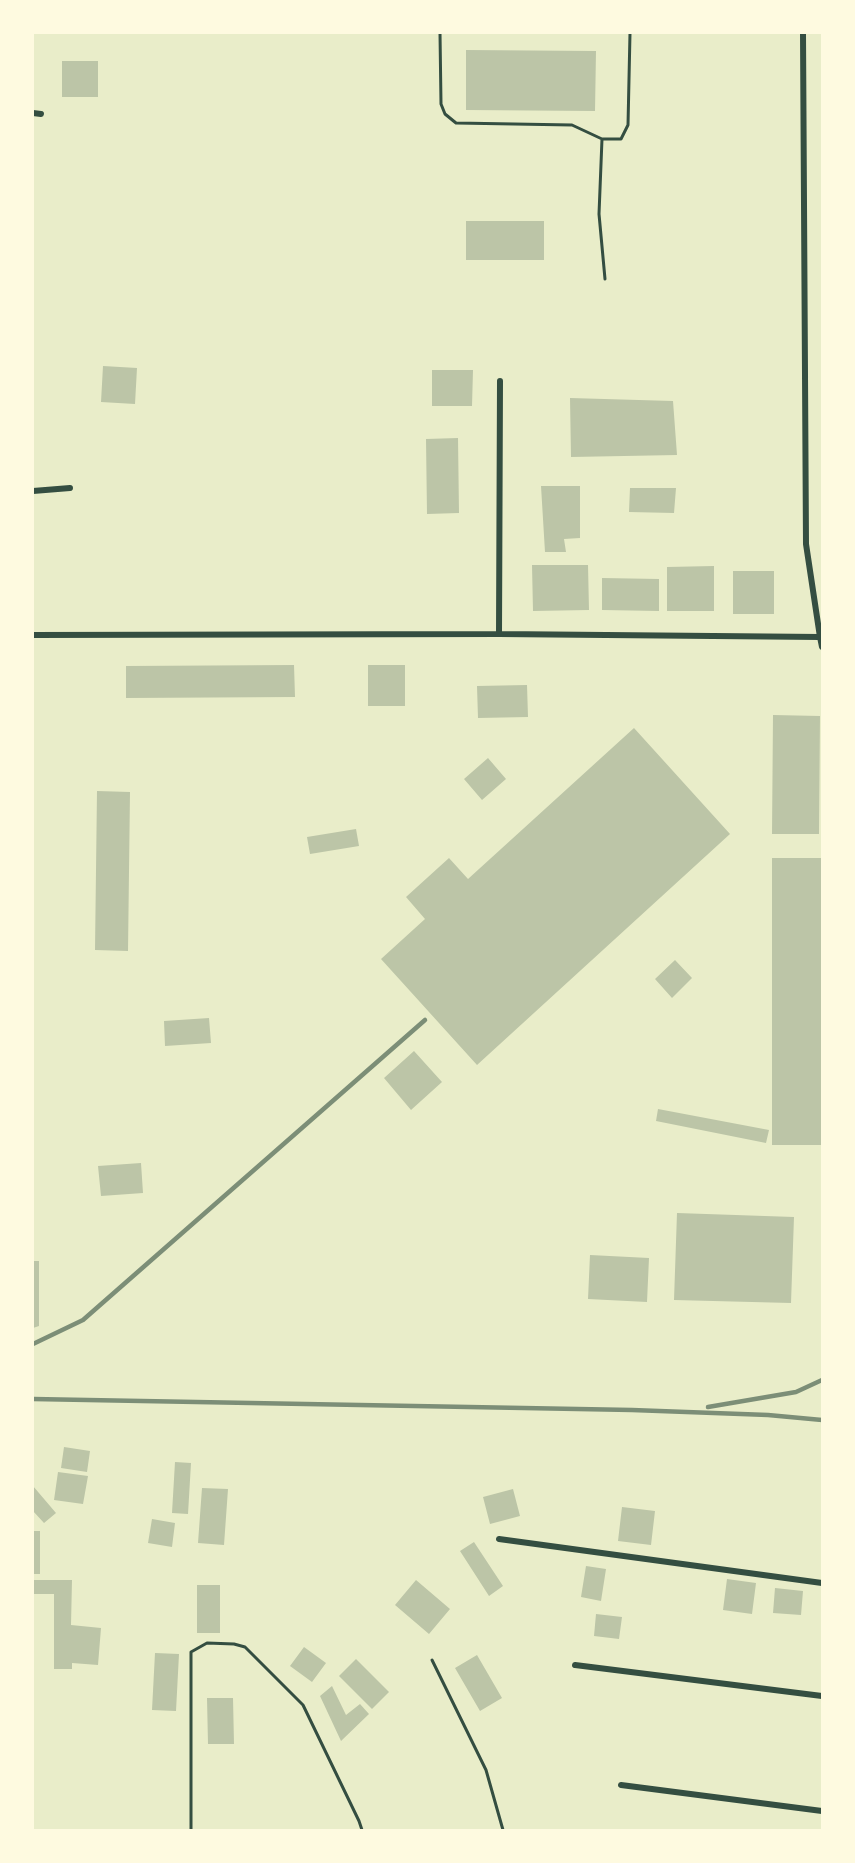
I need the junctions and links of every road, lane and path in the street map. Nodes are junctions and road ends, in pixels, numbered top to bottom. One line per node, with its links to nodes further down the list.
1 (440, 33): 6 (lane)
2 (630, 33): 6 (lane)
3 (803, 33): 13 (street)
4 (33, 113): 5 (street)
5 (41, 114)
6 (602, 139): 7 (lane)
7 (605, 279)
8 (500, 381): 11 (street)
9 (70, 488): 10 (street)
10 (33, 491)
11 (499, 634): 12 (street); 13 (street)
12 (33, 635)
13 (820, 637): 14 (street)
14 (822, 646)
15 (499, 1539): 16 (street)
16 (822, 1583)
17 (432, 1660): 24 (lane)
18 (575, 1665): 19 (street)
19 (822, 1696)
20 (621, 1785): 21 (street)
21 (822, 1811)
22 (191, 1830): 23 (lane)
23 (362, 1830)
24 (503, 1830)

